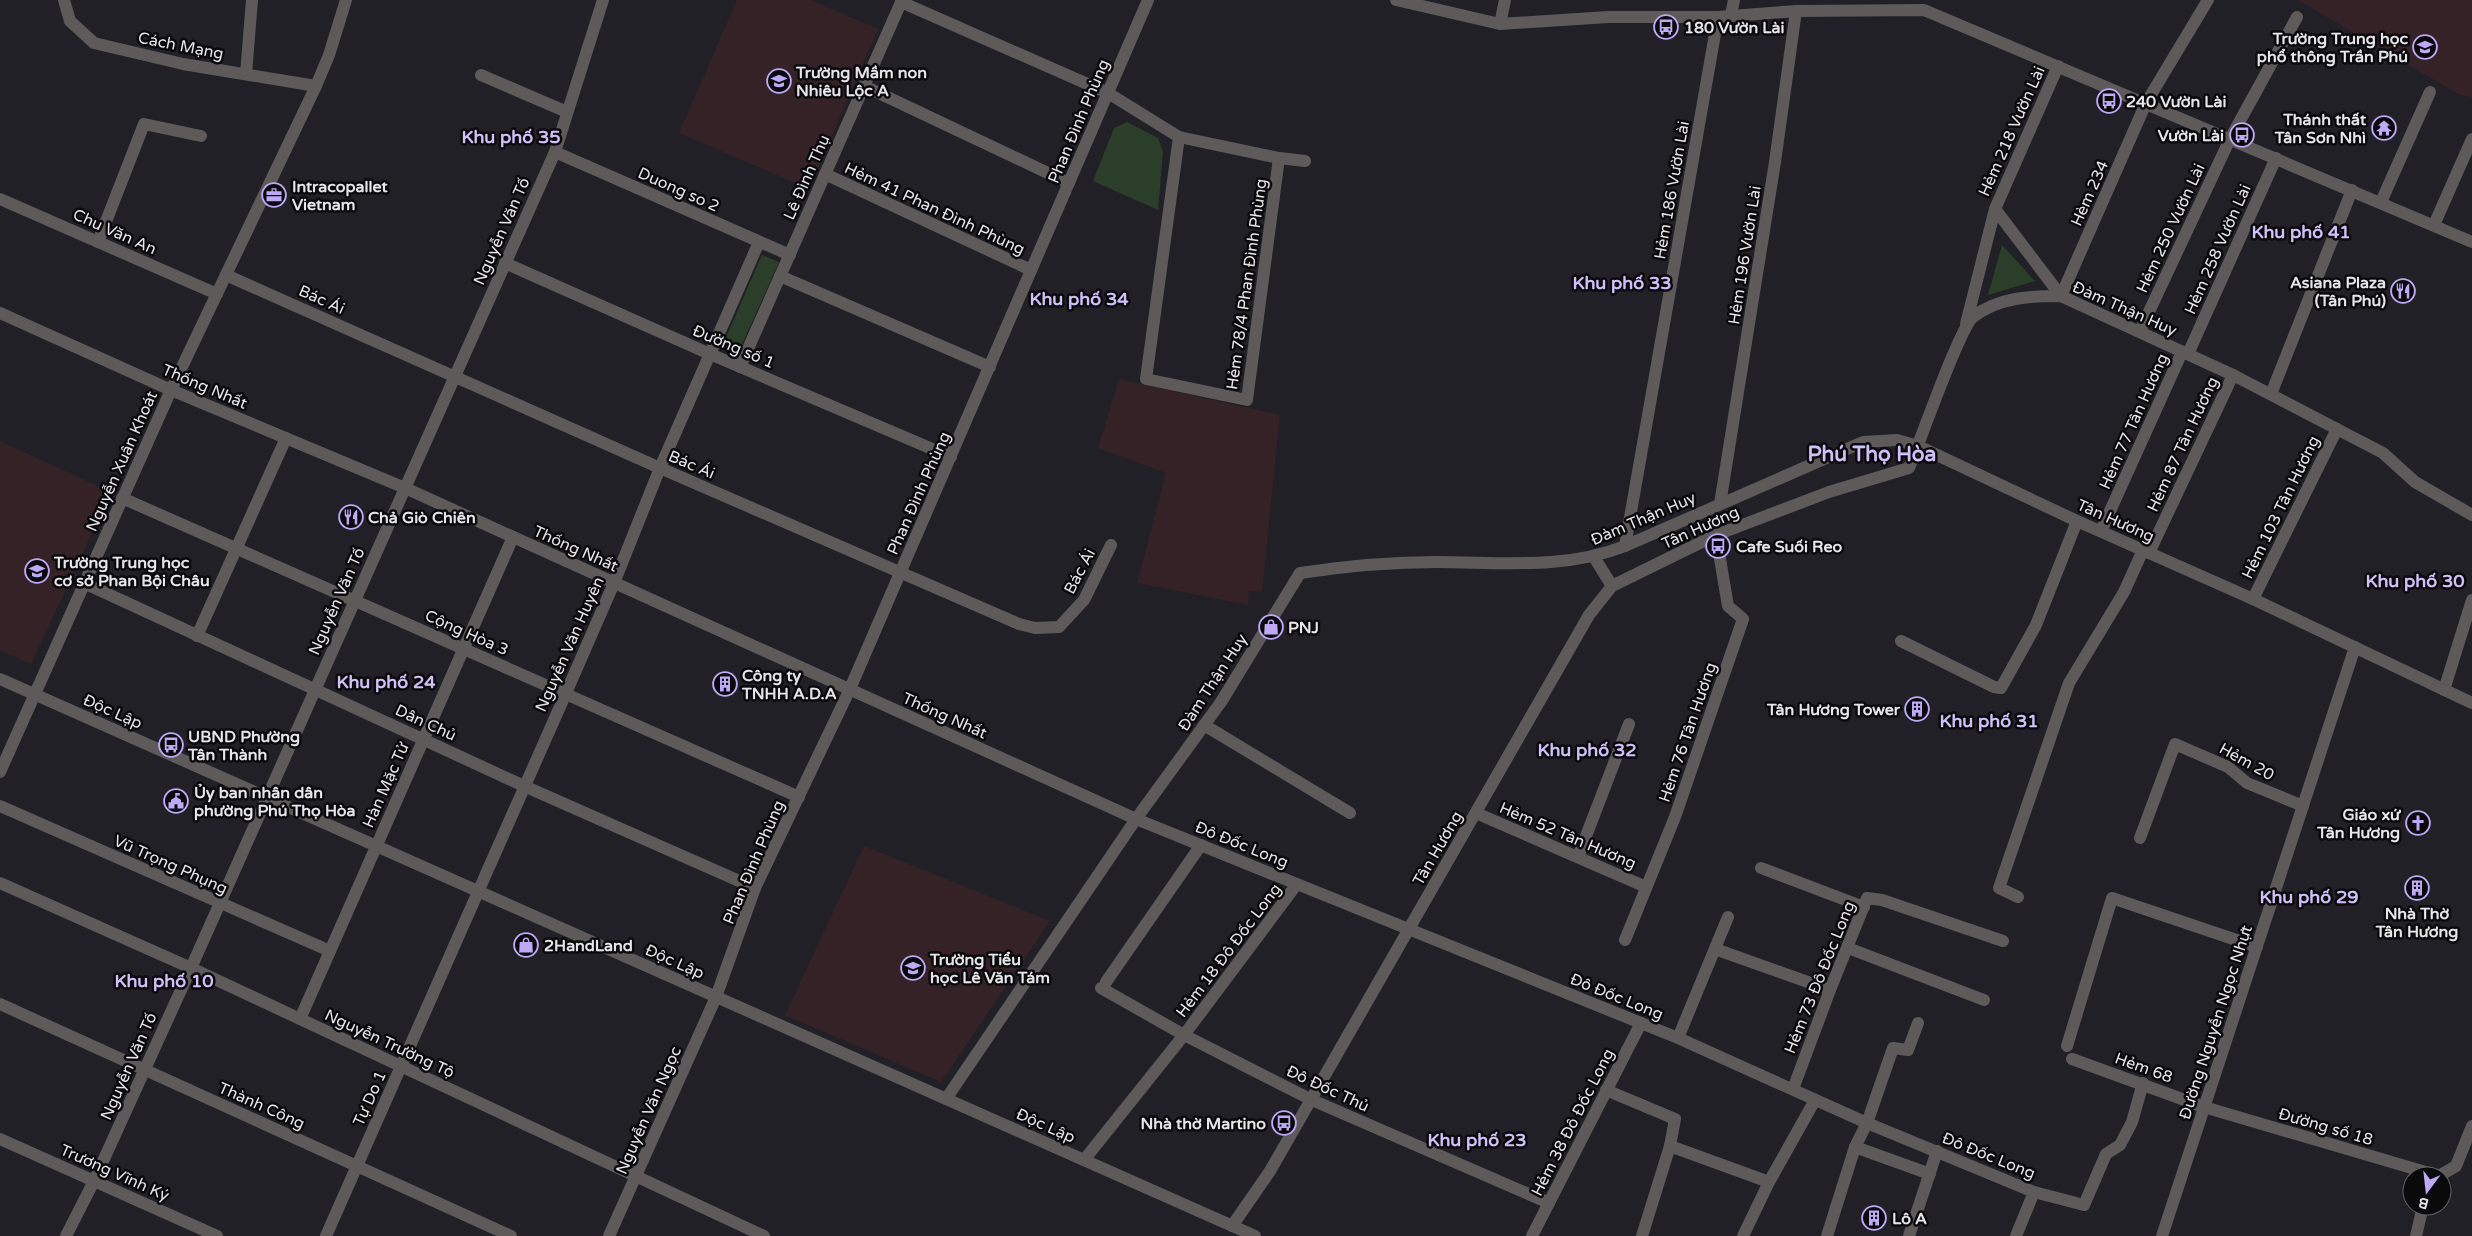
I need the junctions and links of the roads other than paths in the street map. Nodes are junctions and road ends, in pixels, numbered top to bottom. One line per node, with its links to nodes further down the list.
1 (64, 0): 16 (street, Cách Mạng)
2 (252, 0): 16 (street)
3 (346, 0): 18 (street, Nguyễn Xuân Khoát)
4 (603, 0): 23 (street, Nguyễn Văn Tố)
5 (1148, 0): 21 (street, Phan Đình Phùng)
6 (1396, 0): 14 (street)
7 (1505, 0): 14 (street)
8 (1734, 0): 12 (street, Hẻm 186 Vườn Lài)
9 (2208, 0): 22 (street, Hèm 234)
10 (902, 1): 19 (street, Lê Đình Thụ); 21 (street)
11 (1796, 11): 12 (street); 15 (street); 67 (street, Hẻm 196 Vườn Lài)
12 (1724, 16): 14 (street); 74 (street, Hẻm 186 Vườn Lài)
13 (2297, 17): 26 (street, Hẻm 250 Vườn Lài)
14 (1500, 24)
15 (2058, 66): 22 (street); 37 (street, Hẻm 218 Vườn Lài)
16 (246, 74): 18 (street, Cách Mạng)
17 (481, 75): 23 (street)
18 (316, 86): 45 (street, Nguyễn Xuân Khoát)
19 (864, 86): 32 (street, Lê Đình Thụ); 33 (street)
20 (2430, 92): 36 (street)
21 (1108, 93): 25 (street); 33 (street, Phan Đình Phùng)
22 (2146, 103): 26 (street); 48 (street, Hèm 234)
23 (567, 112): 28 (street, Nguyễn Văn Tố)
24 (201, 136): 39 (street)
25 (1179, 137): 29 (street); 29 (street, Hẻm 78/4 Phan Đình Phùng)
26 (2230, 139): 30 (street); 51 (street, Hẻm 250 Vườn Lài)
27 (2472, 139): 38 (street)
28 (555, 152): 40 (street, Duong so 2); 43 (street, Nguyễn Văn Tố)
29 (1279, 158): 31 (street)
30 (2276, 158): 34 (street); 52 (street, Hẻm 258 Vườn Lài)
31 (1305, 161)
32 (825, 174): 42 (street, Lê Đình Thụ); 44 (street, Hẻm 41 Phan Đình Phùng)
33 (1069, 183): 44 (street, Phan Đình Phùng)
34 (2352, 190): 36 (street); 59 (street)
35 (0, 198): 39 (street, Chu Văn An)
36 (2381, 202): 38 (street)
37 (1995, 209): 48 (street, Hẻm 218 Vườn Lài); 50 (street, Hẻm 218 Vườn Lài)
38 (2434, 225): 41 (street)
39 (98, 242): 47 (street, Chu Văn An)
40 (759, 242): 42 (street, Duong so 2); 53 (street, Nguyễn Văn Huyên)
41 (2472, 242)
42 (790, 255): 46 (street, Lê Đình Thụ)
43 (505, 264): 53 (street, Đường số 1); 57 (street, Nguyễn Văn Tố)
44 (1031, 270): 55 (street, Phan Đình Phùng)
45 (226, 275): 47 (street, Nguyễn Xuân Khoát); 57 (street, Bác Ái)
46 (780, 276): 54 (street, Lê Đình Thụ); 55 (street)
47 (217, 294): 58 (street, Nguyễn Xuân Khoát)
48 (2062, 296): 50 (street, Đàm Thận Huy); 51 (street, Đàm Thận Huy)
49 (0, 313): 58 (street, Thống Nhất)
50 (1966, 324): 62 (street)
51 (2140, 331): 52 (street, Đàm Thận Huy)
52 (2185, 353): 56 (street, Đàm Thận Huy); 70 (street, Hẻm 77 Tân Hương)
53 (710, 354): 54 (street, Đường số 1); 64 (street, Nguyễn Văn Huyên)
54 (740, 367): 63 (street, Đường số 1)
55 (990, 367): 63 (street, Phan Đình Phùng)
56 (2232, 375): 59 (street, Đàm Thận Huy); 76 (street, Hẻm 87 Tân Hương)
57 (455, 376): 64 (street, Bác Ái); 65 (street, Nguyễn Văn Tố)
58 (171, 390): 61 (street, Thống Nhất); 66 (street, Nguyễn Xuân Khoát)
59 (2271, 394): 60 (street, Đàm Thận Huy)
60 (2337, 429): 68 (street, Đàm Thận Huy); 82 (street, Hẻm 103 Tân Hương)
61 (286, 438): 65 (street, Thống Nhất); 75 (street)
62 (1918, 446): 67 (street, Đàm Thận Huy); 69 (street, Tân Hương); 71 (street, Tân Hương)
63 (951, 457): 78 (street, Phan Đình Phùng)
64 (660, 468): 78 (street, Bác Ái); 79 (street, Nguyễn Văn Huyên)
65 (405, 488): 72 (street, Thống Nhất); 83 (street, Nguyễn Văn Tố)
66 (122, 498): 75 (street, Cộng Hòa 3); 80 (street, Nguyễn Xuân Khoát)
67 (1720, 504): 74 (street, Đàm Thận Huy)
68 (2472, 515)
69 (2077, 521): 70 (street, Tân Hương); 86 (street)
70 (2101, 530): 76 (street, Tân Hương)
71 (1716, 535): 81 (street, Tân Hương); 115 (street, Hẻm 76 Tân Hương)
72 (513, 537): 79 (street, Thống Nhất); 88 (street, Hàn Mặc Tử)
73 (1111, 545): 78 (street, Bác Ái)
74 (1624, 546): 77 (street, Đàm Thận Huy)
75 (236, 549): 83 (street, Cộng Hòa 3); 85 (street)
76 (2146, 551): 82 (street, Tân Hương); 118 (street, Hẻm 87 Tân Hương)
77 (1594, 557): 81 (street); 97 (street, Đàm Thận Huy)
78 (901, 571): 92 (street, Phan Đình Phùng)
79 (614, 582): 92 (street, Thống Nhất); 93 (street, Nguyễn Văn Huyên)
80 (84, 583): 85 (street, Dân Chủ); 94 (street, Nguyễn Xuân Khoát)
81 (1612, 586): 106 (street, Tân Hương)
82 (2253, 599): 87 (street, Tân Hương)
83 (354, 600): 88 (street, Cộng Hòa 3); 90 (street, Nguyễn Văn Tố)
84 (2472, 600): 91 (street)
85 (197, 636): 90 (street, Dân Chủ)
86 (1901, 641)
87 (2355, 647): 91 (street, Tân Hương); 104 (street, Đường Nguyễn Ngọc Nhựt)
88 (463, 649): 93 (street, Cộng Hòa 3); 98 (street, Hàn Mặc Tử)
89 (0, 679): 94 (street, Độc Lập)
90 (315, 688): 98 (street, Dân Chủ); 101 (street, Nguyễn Văn Tố)
91 (2444, 690): 95 (street, Tân Hương)
92 (849, 691): 102 (street, Phan Đình Phùng); 107 (street, Thống Nhất)
93 (566, 693): 100 (street, Nguyễn Văn Huyên); 102 (street, Cộng Hòa 3)
94 (34, 694): 99 (street, Nguyễn Xuân Khoát); 101 (street, Độc Lập)
95 (2472, 702)
96 (1629, 724): 111 (street)
97 (1204, 726): 105 (street); 107 (street, Đàm Thận Huy)
98 (423, 738): 100 (street, Dân Chủ); 110 (street, Hàn Mặc Tử)
99 (0, 772)
100 (524, 786): 116 (street, Dân Chủ); 117 (street, Nguyễn Văn Huyên)
101 (266, 797): 110 (street, Độc Lập); 119 (street, Nguyễn Văn Tố)
102 (799, 797): 116 (street, Phan Đình Phùng)
103 (0, 806): 119 (street, Vũ Trọng Phụng)
104 (2303, 806): 108 (street, Hẻm 20); 125 (street, Đường Nguyễn Ngọc Nhựt)
105 (1350, 813)
106 (1476, 813): 111 (street, Hẻm 52 Tân Hương); 122 (street, Tân Hương)
107 (1136, 819): 109 (street, Đô Đốc Long); 146 (street, Đàm Thận Huy)
108 (2140, 838)
109 (1201, 845): 114 (street, Đô Đốc Long); 137 (street, Đô Đốc Thủ)
110 (376, 846): 117 (street, Độc Lập); 128 (street, Hàn Mặc Tử)
111 (1578, 856): 115 (street, Hẻm 52 Tân Hương)
112 (1761, 868): 120 (street)
113 (0, 883): 129 (street, Nguyễn Trường Tộ)
114 (1297, 884): 122 (street, Đô Đốc Long); 137 (street, Hẻm 18 Đô Đốc Long)
115 (1646, 887): 123 (street, Hẻm 76 Tân Hương)
116 (756, 888): 131 (street, Phan Đình Phùng)
117 (478, 891): 131 (street, Độc Lập); 141 (street, Tự Do 1)
118 (2018, 897)
119 (220, 903): 128 (street, Vũ Trọng Phụng); 129 (street, Nguyễn Văn Tố)
120 (1864, 907): 124 (street, Hẻm 73 Đô Đốc Long); 126 (street, Hẻm 73 Đô Đốc Long)
121 (1728, 917): 127 (street)
122 (1409, 928): 135 (street, Đô Đốc Long); 147 (street, Tân Hương)
123 (1625, 940)
124 (2004, 941)
125 (2257, 947): 139 (street); 149 (street, Đường Nguyễn Ngọc Nhựt)
126 (1848, 948): 130 (street, Hẻm 73 Đô Đốc Long); 132 (street)
127 (1715, 949): 130 (street); 138 (street)
128 (330, 951): 134 (street, Hàn Mặc Tử)
129 (191, 968): 134 (street, Nguyễn Trường Tộ); 142 (street, Nguyễn Văn Tố)
130 (1830, 990): 144 (street, Hẻm 73 Đô Đốc Long)
131 (716, 997): 146 (street, Độc Lập); 161 (street, Nguyễn Văn Ngọc)
132 (1984, 1000)
133 (0, 1004): 142 (street, Thành Công)
134 (300, 1019): 141 (street, Nguyễn Trường Tộ)
135 (1641, 1023): 138 (street, Đô Đốc Long); 145 (street, Hẻm 38 Đô Đốc Long)
136 (1918, 1023): 150 (street)
137 (1184, 1035): 147 (street, Đô Đốc Thủ); 156 (street, Hẻm 18 Đô Đốc Long)
138 (1678, 1038): 144 (street, Đô Đốc Long)
139 (2067, 1046)
140 (2072, 1060): 143 (street, Hẻm 68)
141 (401, 1066): 157 (street, Tự Do 1); 161 (street, Nguyễn Trường Tộ)
142 (145, 1070): 157 (street, Thành Công); 162 (street, Nguyễn Văn Tố)
143 (2143, 1083): 149 (street, Hẻm 68); 164 (street, Đô Đốc Long)
144 (1793, 1089): 148 (street, Đô Đốc Long)
145 (1606, 1090): 153 (street); 165 (street, Hẻm 38 Đô Đốc Long)
146 (946, 1099): 156 (street, Độc Lập)
147 (1312, 1100): 165 (street, Đô Đốc Thủ); 167 (street, Tân Hương)
148 (1816, 1100): 150 (street, Đô Đốc Long); 163 (street)
149 (2204, 1107): 158 (street, Đường số 18); 181 (street, Đường Nguyễn Ngọc Nhựt)
150 (1867, 1123): 154 (street); 155 (street, Đô Đốc Long)
151 (2472, 1126): 159 (street)
152 (0, 1139): 162 (street, Trương Vĩnh Ký)
153 (1670, 1146): 163 (street); 176 (street)
154 (1855, 1147): 160 (street); 178 (street)
155 (1937, 1151): 160 (street); 164 (street, Đô Đốc Long)
156 (1084, 1160): 167 (street, Độc Lập)
157 (357, 1165): 170 (street, Tự Do 1); 171 (street, Thành Công)
158 (2405, 1166)
159 (2452, 1168)
160 (1930, 1174): 179 (street)
161 (636, 1176): 172 (street, Nguyễn Văn Ngọc); 173 (street, Nguyễn Trường Tộ)
162 (94, 1181): 168 (street, Nguyễn Văn Tố); 169 (street, Trương Vĩnh Ký)
163 (1770, 1182): 177 (street)
164 (2034, 1192): 180 (street)
165 (1548, 1203): 175 (street, Hẻm 38 Đô Đốc Long)
166 (2421, 1216): 182 (street)
167 (1232, 1226): 174 (street, Độc Lập)
168 (66, 1236)
169 (217, 1236)
170 (326, 1236)
171 (511, 1236)
172 (609, 1236)
173 (764, 1236)
174 (1255, 1236)
175 (1532, 1236)
176 (1642, 1236)
177 (1743, 1236)
178 (1827, 1236)
179 (1909, 1236)
180 (2016, 1236)
181 (2162, 1236)
182 (2416, 1236)

